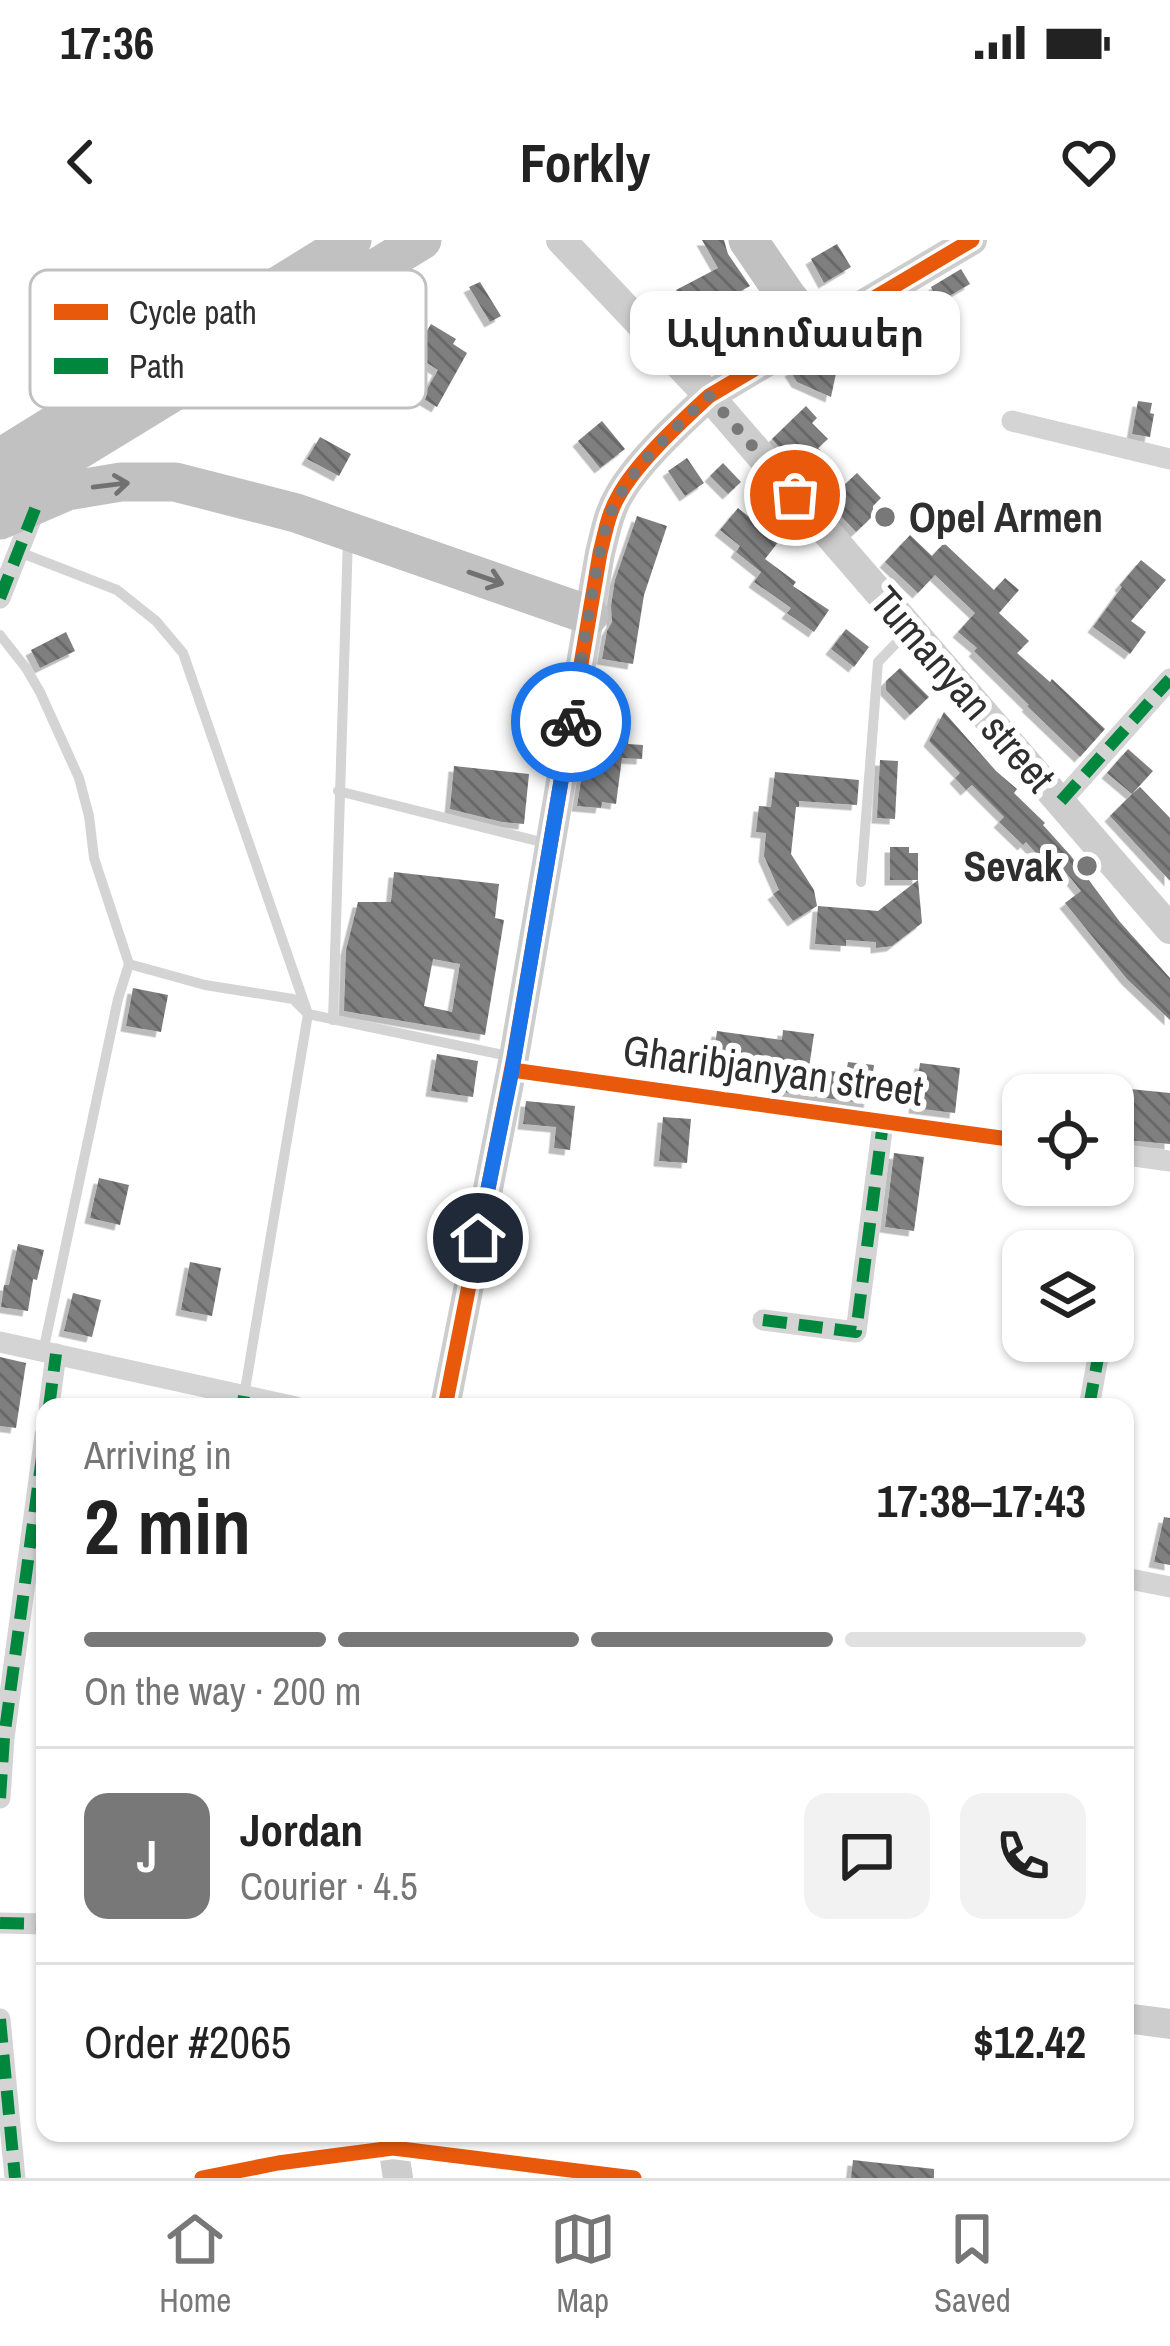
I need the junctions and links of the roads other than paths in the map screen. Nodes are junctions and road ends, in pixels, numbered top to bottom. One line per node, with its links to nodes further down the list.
1 (352, 240): 7 (highway)
2 (422, 240): 8 (highway)
3 (561, 240): 10 (street, Tumanyan street)
4 (748, 240): 9 (highway)
5 (972, 240): 6 (street)
6 (938, 249): 9 (street)
7 (318, 270)
8 (360, 270)
9 (815, 332): 10 (street)
10 (709, 396): 20 (street); 21 (street, Tumanyan street)
11 (93, 408): 14 (highway)
12 (142, 408): 16 (highway)
13 (1012, 422): 15 (street)
14 (0, 458)
15 (1170, 458)
16 (18, 501): 17 (highway, one-way to 17); 18 (highway)
17 (348, 531): 20 (highway, one-way to 20); 24 (lane)
18 (10, 536): 19 (street); 30 (lane)
19 (0, 598)
20 (589, 615): 26 (street)
21 (910, 628): 25 (street, Tumanyan street); 27 (lane)
22 (0, 635): 29 (lane)
23 (1170, 679): 25 (street)
24 (338, 791): 26 (lane); 31 (lane)
25 (1060, 801): 28 (street, Tumanyan street)
26 (550, 844): 32 (street)
27 (860, 882)
28 (1170, 929)
29 (129, 964): 30 (lane); 39 (lane)
30 (308, 1014): 31 (lane); 43 (lane)
31 (333, 1020): 32 (lane)
32 (513, 1063): 33 (street, Gharibjanyan street); 44 (street)
33 (883, 1123): 34 (street, Gharibjanyan street); 37 (street)
34 (1002, 1138)
35 (1134, 1156): 36 (street)
36 (1170, 1161)
37 (763, 1320)
38 (0, 1342): 39 (street)
39 (49, 1353): 41 (street); 42 (street)
40 (1097, 1362): 45 (street)
41 (49, 1398)
42 (231, 1398)
43 (244, 1398)
44 (447, 1398)
45 (1091, 1398)
46 (36, 1502): 49 (street)
47 (1134, 1580): 48 (street)
48 (1170, 1587)
49 (0, 1798)
50 (0, 1923): 51 (street)
51 (36, 1924)
52 (0, 2019): 56 (street)
53 (1134, 2019): 54 (street)
54 (1170, 2024)
55 (394, 2153): 57 (street); 58 (street)
56 (15, 2178)
57 (202, 2178)
58 (634, 2178)

